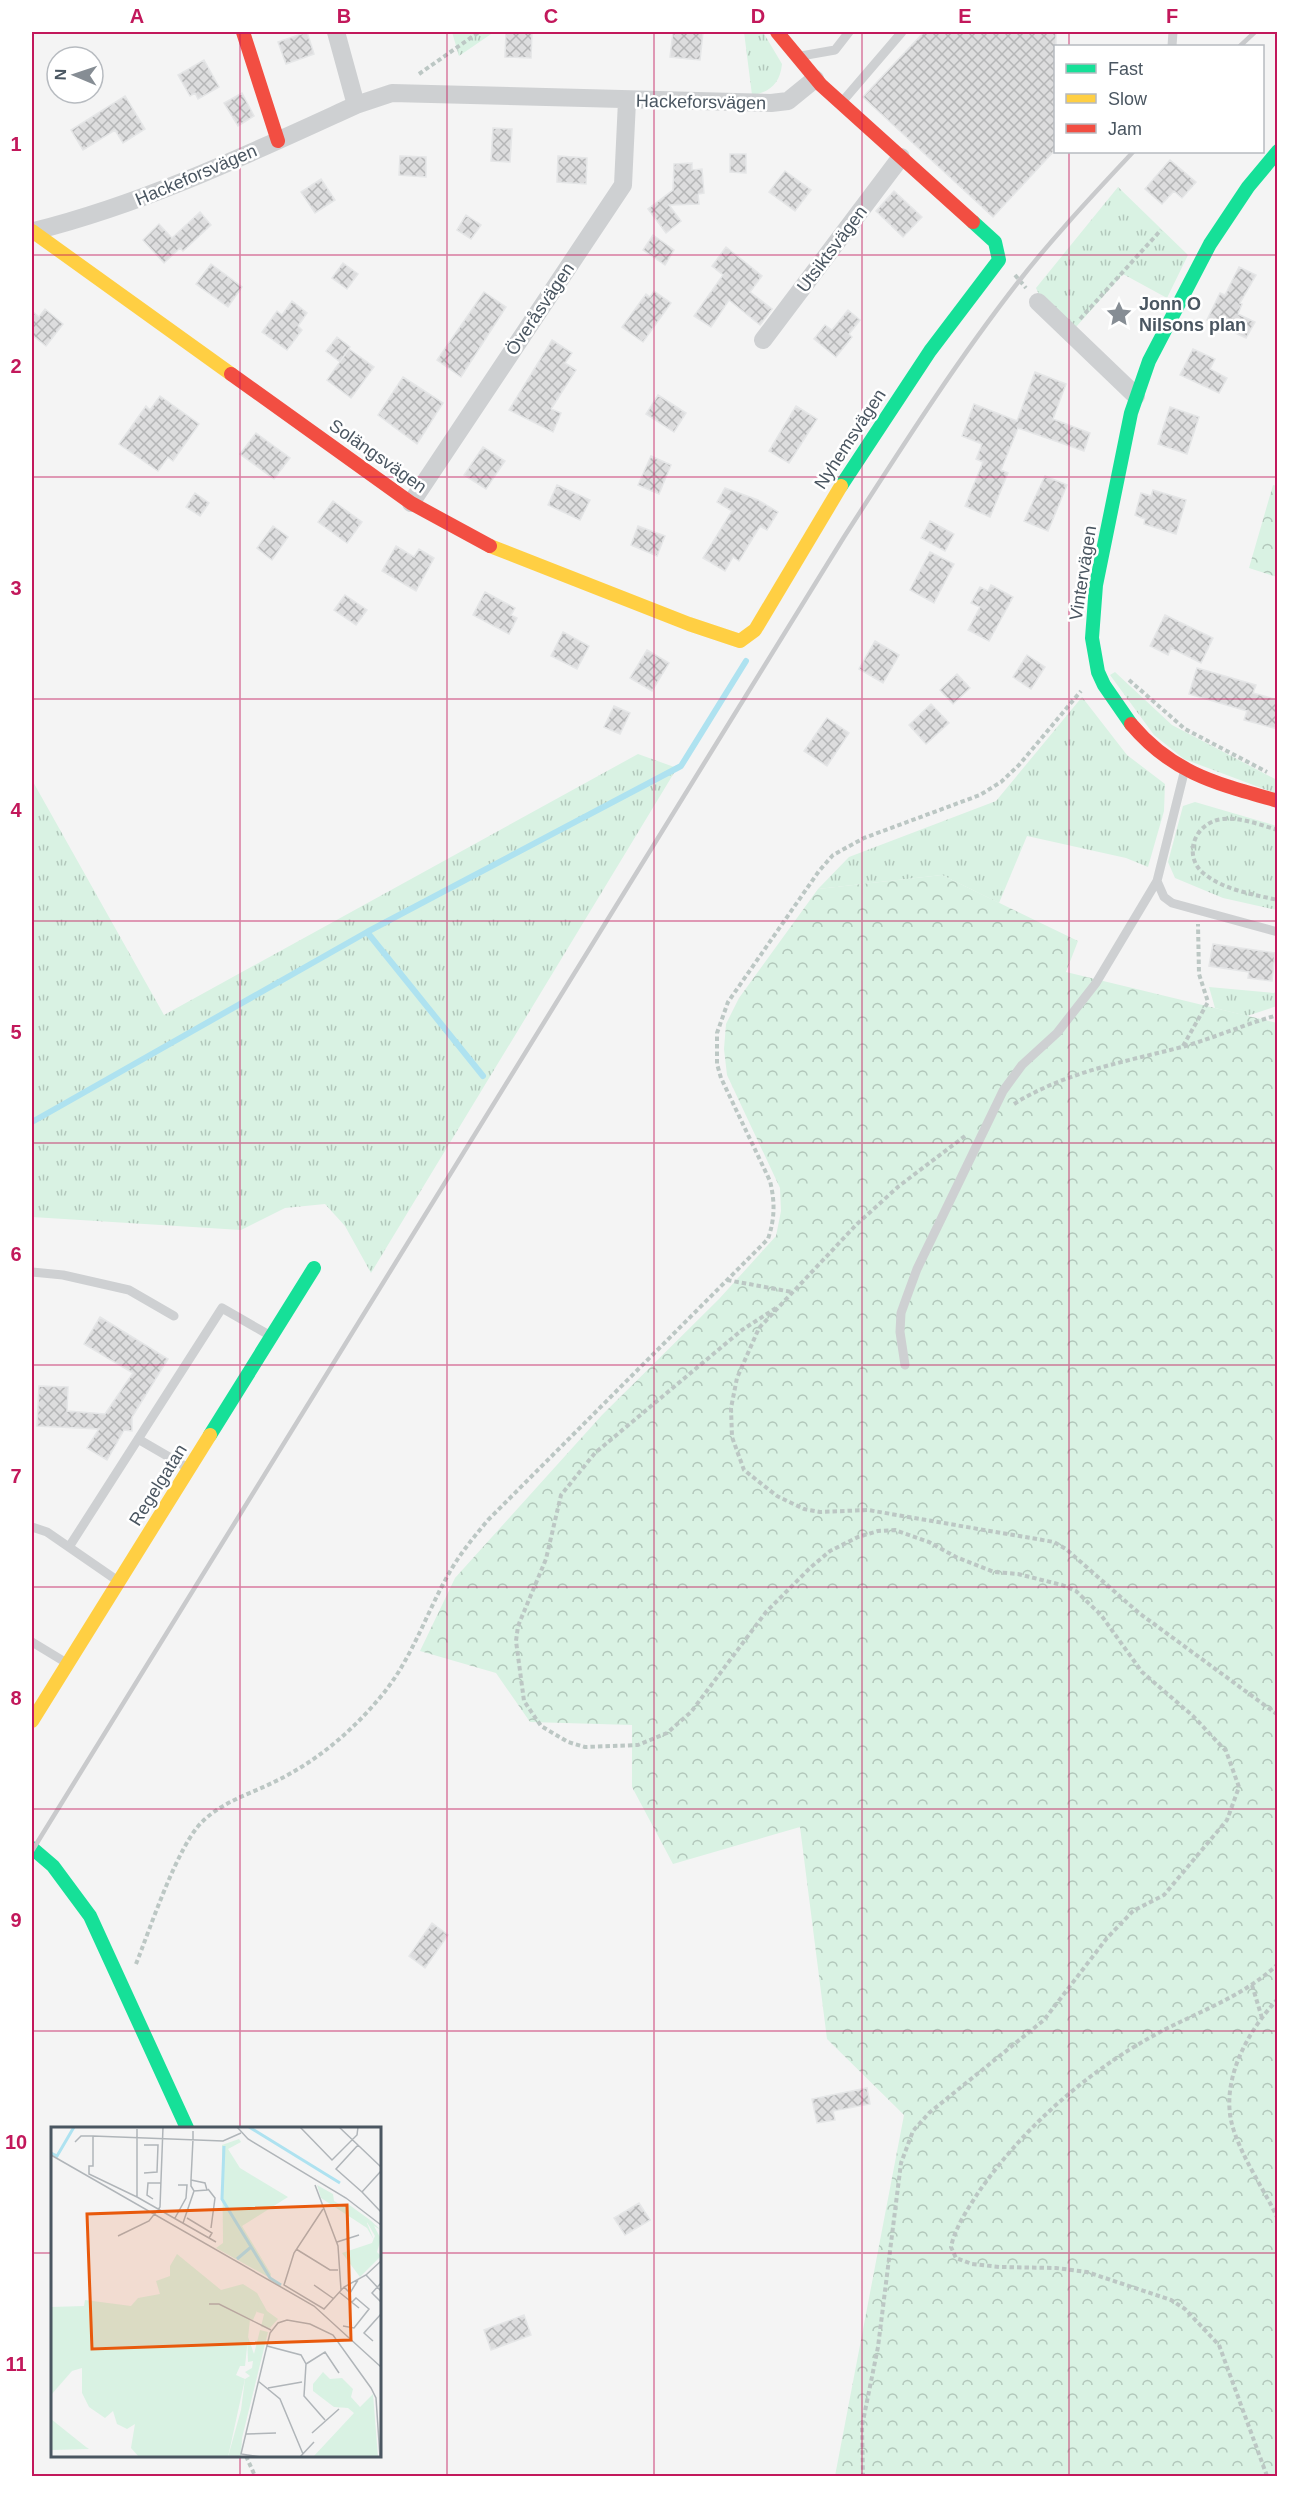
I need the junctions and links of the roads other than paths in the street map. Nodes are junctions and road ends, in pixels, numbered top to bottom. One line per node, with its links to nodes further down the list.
1 (243, 32): 11 (street)
2 (336, 32): 10 (street)
3 (777, 32): 6 (street)
4 (849, 32): 6 (lane)
5 (902, 32): 9 (lane)
6 (795, 56): 7 (street)
7 (815, 80): 8 (street, Hackeforsvägen); 9 (street)
8 (627, 101): 10 (street, Hackeforsvägen); 18 (street, Överåsvägen)
9 (841, 104): 13 (street)
10 (356, 105): 11 (street, Hackeforsvägen)
11 (278, 141): 14 (street, Hackeforsvägen)
12 (1278, 151): 17 (street, Vintervägen)
13 (901, 157): 16 (street, Utsiktsvägen); 19 (street, Nyhemsvägen)
14 (33, 231): 18 (street, Solängsvägen)
15 (1038, 302): 17 (street)
16 (763, 340)
17 (1136, 396): 20 (street, Vintervägen)
18 (411, 503): 19 (street, Solängsvägen)
19 (740, 641)
20 (1185, 771): 21 (street, Vintervägen); 22 (lane)
21 (1278, 801)
22 (1157, 881): 23 (lane); 28 (lane)
23 (1278, 932)
24 (314, 1268): 27 (street, Regelgatan)
25 (32, 1272): 26 (lane)
26 (174, 1316)
27 (272, 1336): 29 (lane); 30 (street, Regelgatan)
28 (905, 1365)
29 (138, 1439): 30 (lane); 32 (lane)
30 (189, 1469): 33 (street, Regelgatan)
31 (32, 1527): 32 (lane)
32 (69, 1547): 33 (lane)
33 (119, 1581): 35 (street, Regelgatan)
34 (32, 1642): 35 (lane)
35 (67, 1664): 36 (street, Regelgatan)
36 (32, 1721)
37 (32, 1848): 38 (street)
38 (187, 2127)

